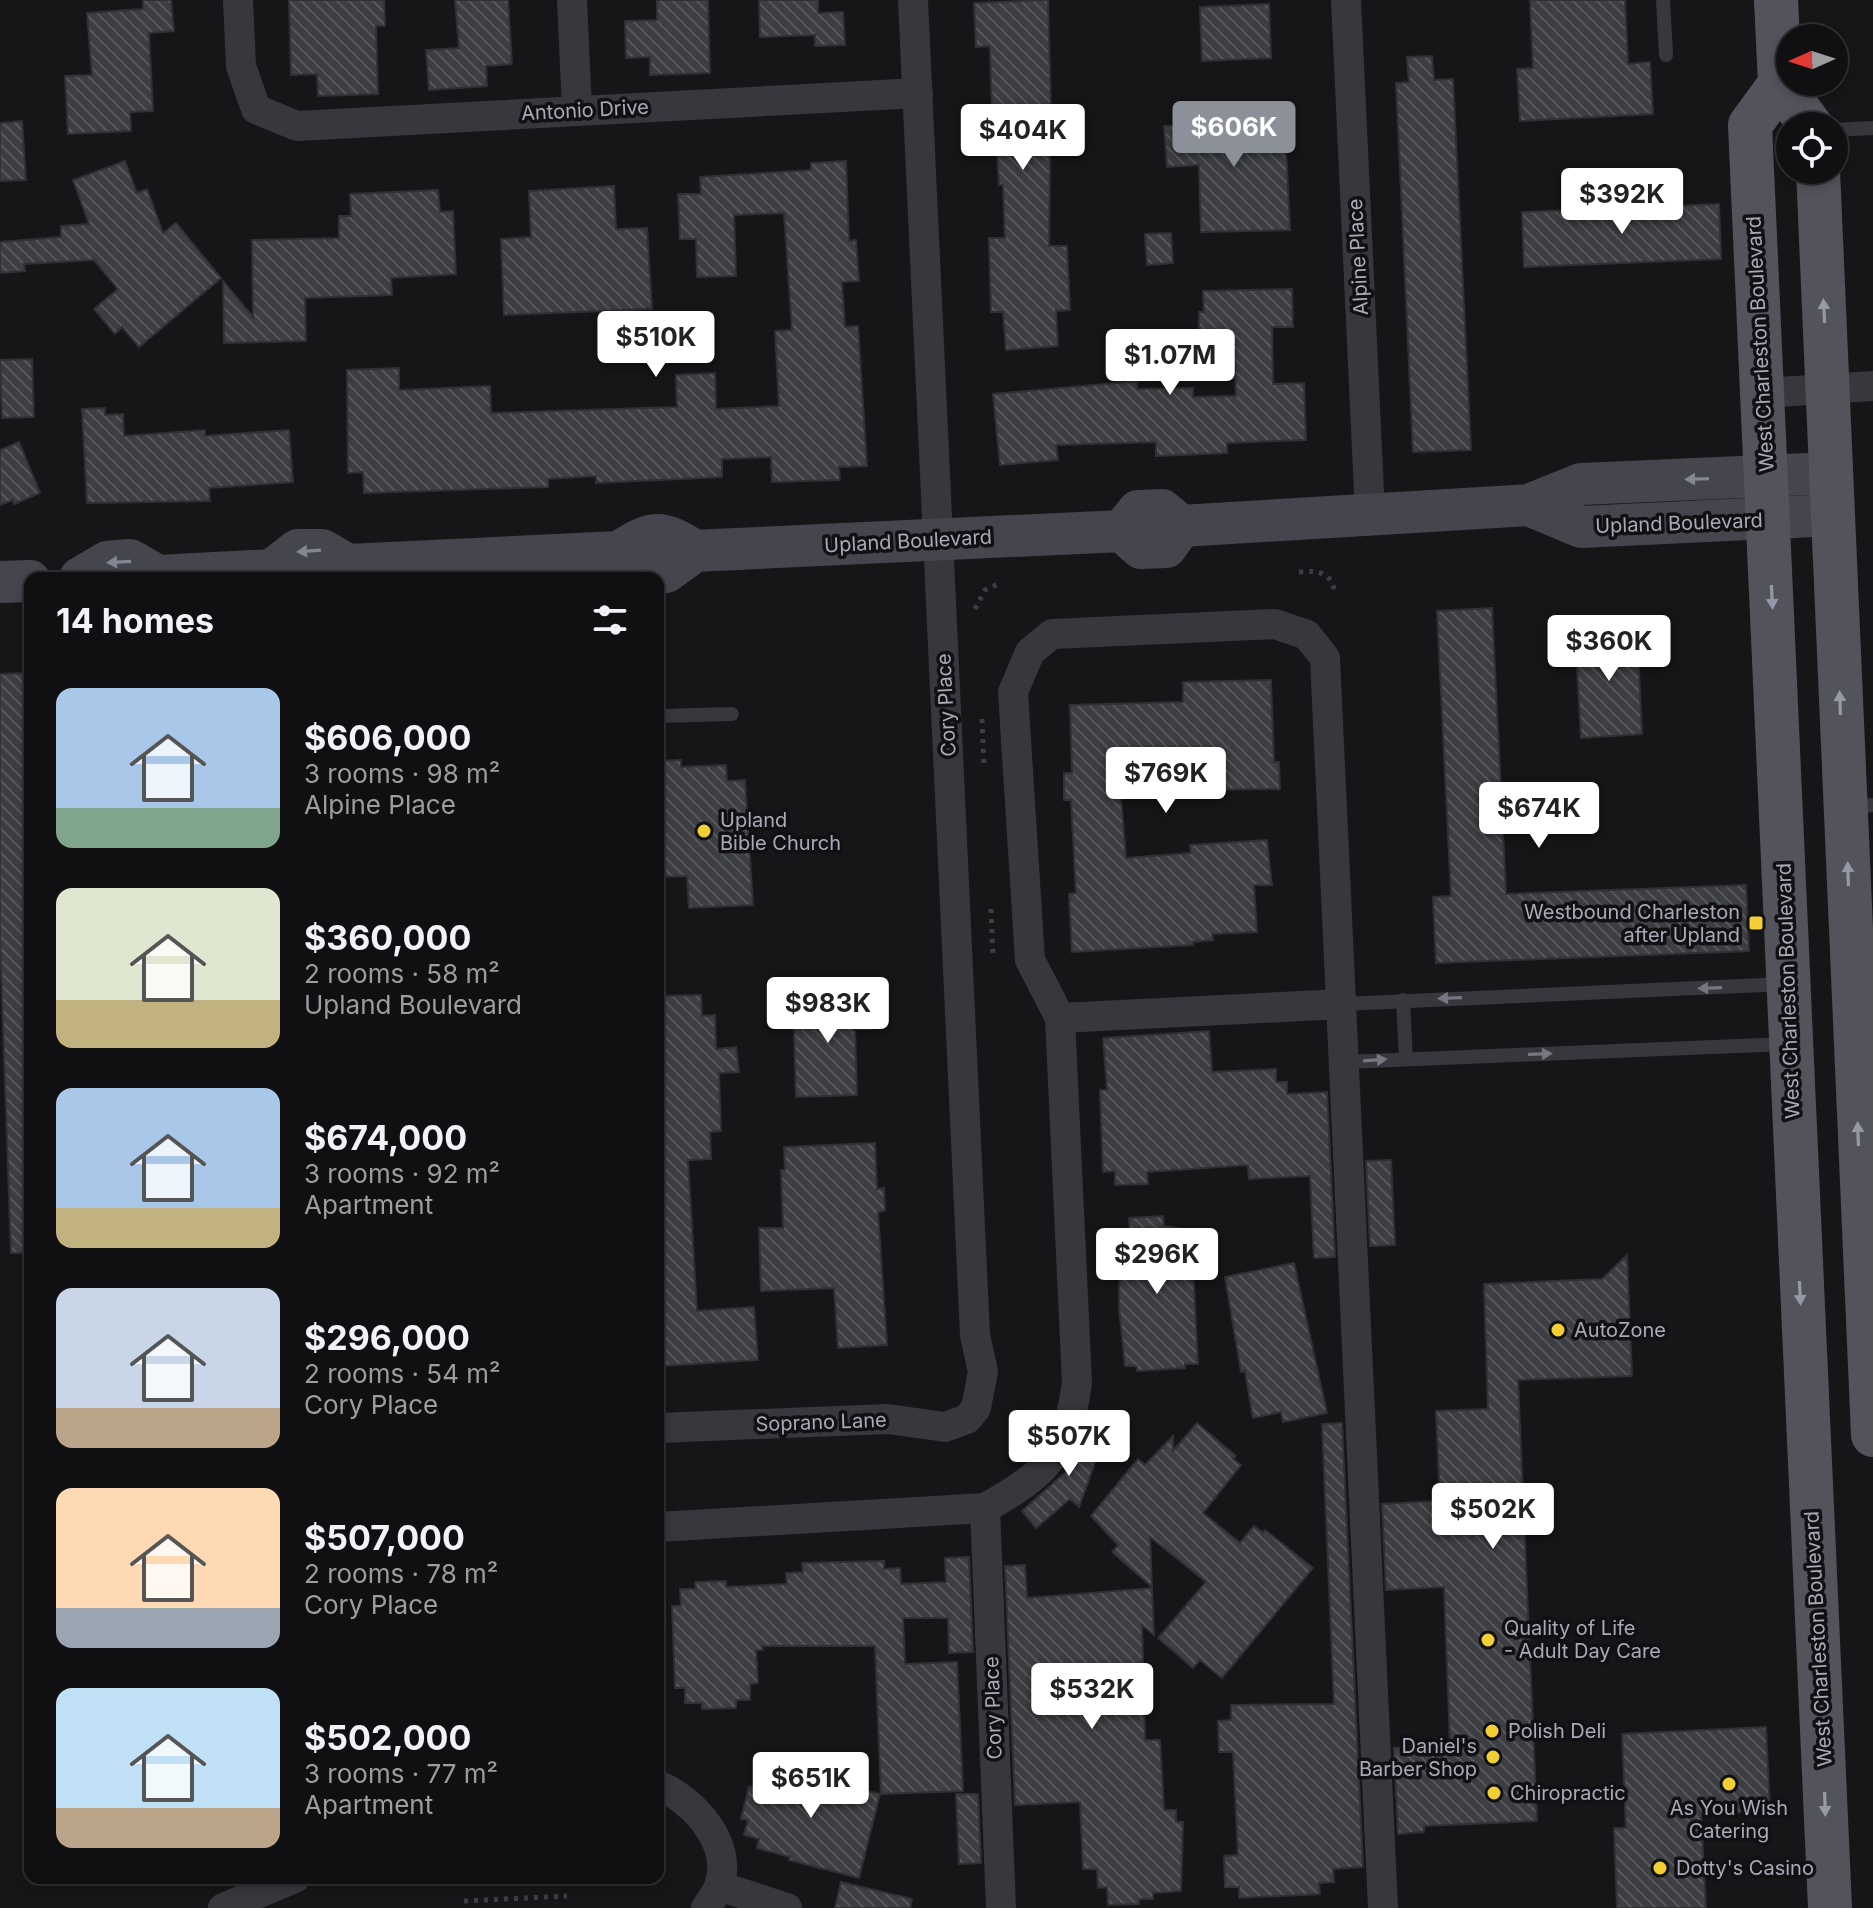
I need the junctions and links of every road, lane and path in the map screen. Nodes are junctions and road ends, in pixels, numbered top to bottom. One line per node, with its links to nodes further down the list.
1 (238, 0): 11 (street, Antonio Drive)
2 (572, 0): 11 (street)
3 (913, 0): 10 (street, Cory Place)
4 (1346, 0): 20 (street, Alpine Place)
5 (1663, 0): 8 (lane)
6 (1776, 0): 7 (main road)
7 (1777, 24)
8 (1666, 55)
9 (1776, 89): 17 (main road, West Charleston Boulevard)
10 (918, 93): 11 (street, Antonio Drive); 21 (street, Cory Place)
11 (577, 110)
12 (1873, 128): 13 (lane)
13 (1848, 129)
14 (1819, 184): 16 (main road, one-way to 14)
15 (1873, 386): 16 (street)
16 (1828, 389): 17 (street); 18 (main road)
17 (1763, 393): 19 (main road, West Charleston Boulevard)
18 (1832, 494): 19 (street, Upland Boulevard); 37 (main road, one-way to 18)
19 (1767, 498): 20 (street, Upland Boulevard); 40 (main road, West Charleston Boulevard, one-way to 40)
20 (1370, 514): 21 (street, Upland Boulevard)
21 (939, 539): 22 (street, Upland Boulevard); 50 (street, Cory Place)
22 (511, 568): 26 (street, Upland Boulevard)
23 (90, 572): 24 (street, Upland Boulevard, one-way to 23)
24 (148, 572)
25 (280, 572): 26 (street, Upland Boulevard, one-way to 25)
26 (340, 572)
27 (1299, 572): 31 (path)
28 (24, 581): 29 (street)
29 (0, 582)
30 (998, 584): 32 (path)
31 (1335, 594)
32 (975, 609)
33 (732, 714): 34 (lane)
34 (664, 716)
35 (982, 719): 36 (path)
36 (984, 767)
37 (1859, 807): 43 (main road, one-way to 37)
38 (991, 909): 39 (path)
39 (993, 957)
40 (1788, 984): 41 (lane, one-way to 41); 45 (main road, West Charleston Boulevard)
41 (1403, 1000): 42 (lane); 46 (lane)
42 (1343, 1004): 44 (street); 44 (street); 47 (street)
43 (1863, 1015): 48 (main road, one-way to 43)
44 (1060, 1018): 53 (street)
45 (1790, 1044): 46 (lane, one-way to 45); 49 (main road, West Charleston Boulevard)
46 (1406, 1059): 47 (lane, one-way to 46)
47 (1345, 1062): 63 (street)
48 (1861, 1212): 49 (main road); 52 (main road)
49 (1796, 1215): 64 (main road, West Charleston Boulevard, one-way to 64)
50 (976, 1408): 51 (street, Soprano Lane)
51 (664, 1428)
52 (1873, 1435)
53 (985, 1508): 54 (street); 62 (street, Cory Place)
54 (664, 1527)
55 (664, 1788): 58 (street)
56 (281, 1884): 60 (street)
57 (567, 1896): 59 (path)
58 (713, 1897): 61 (street)
59 (464, 1901)
60 (223, 1908)
61 (787, 1908)
62 (1001, 1908)
63 (1383, 1908)
64 (1830, 1908)

